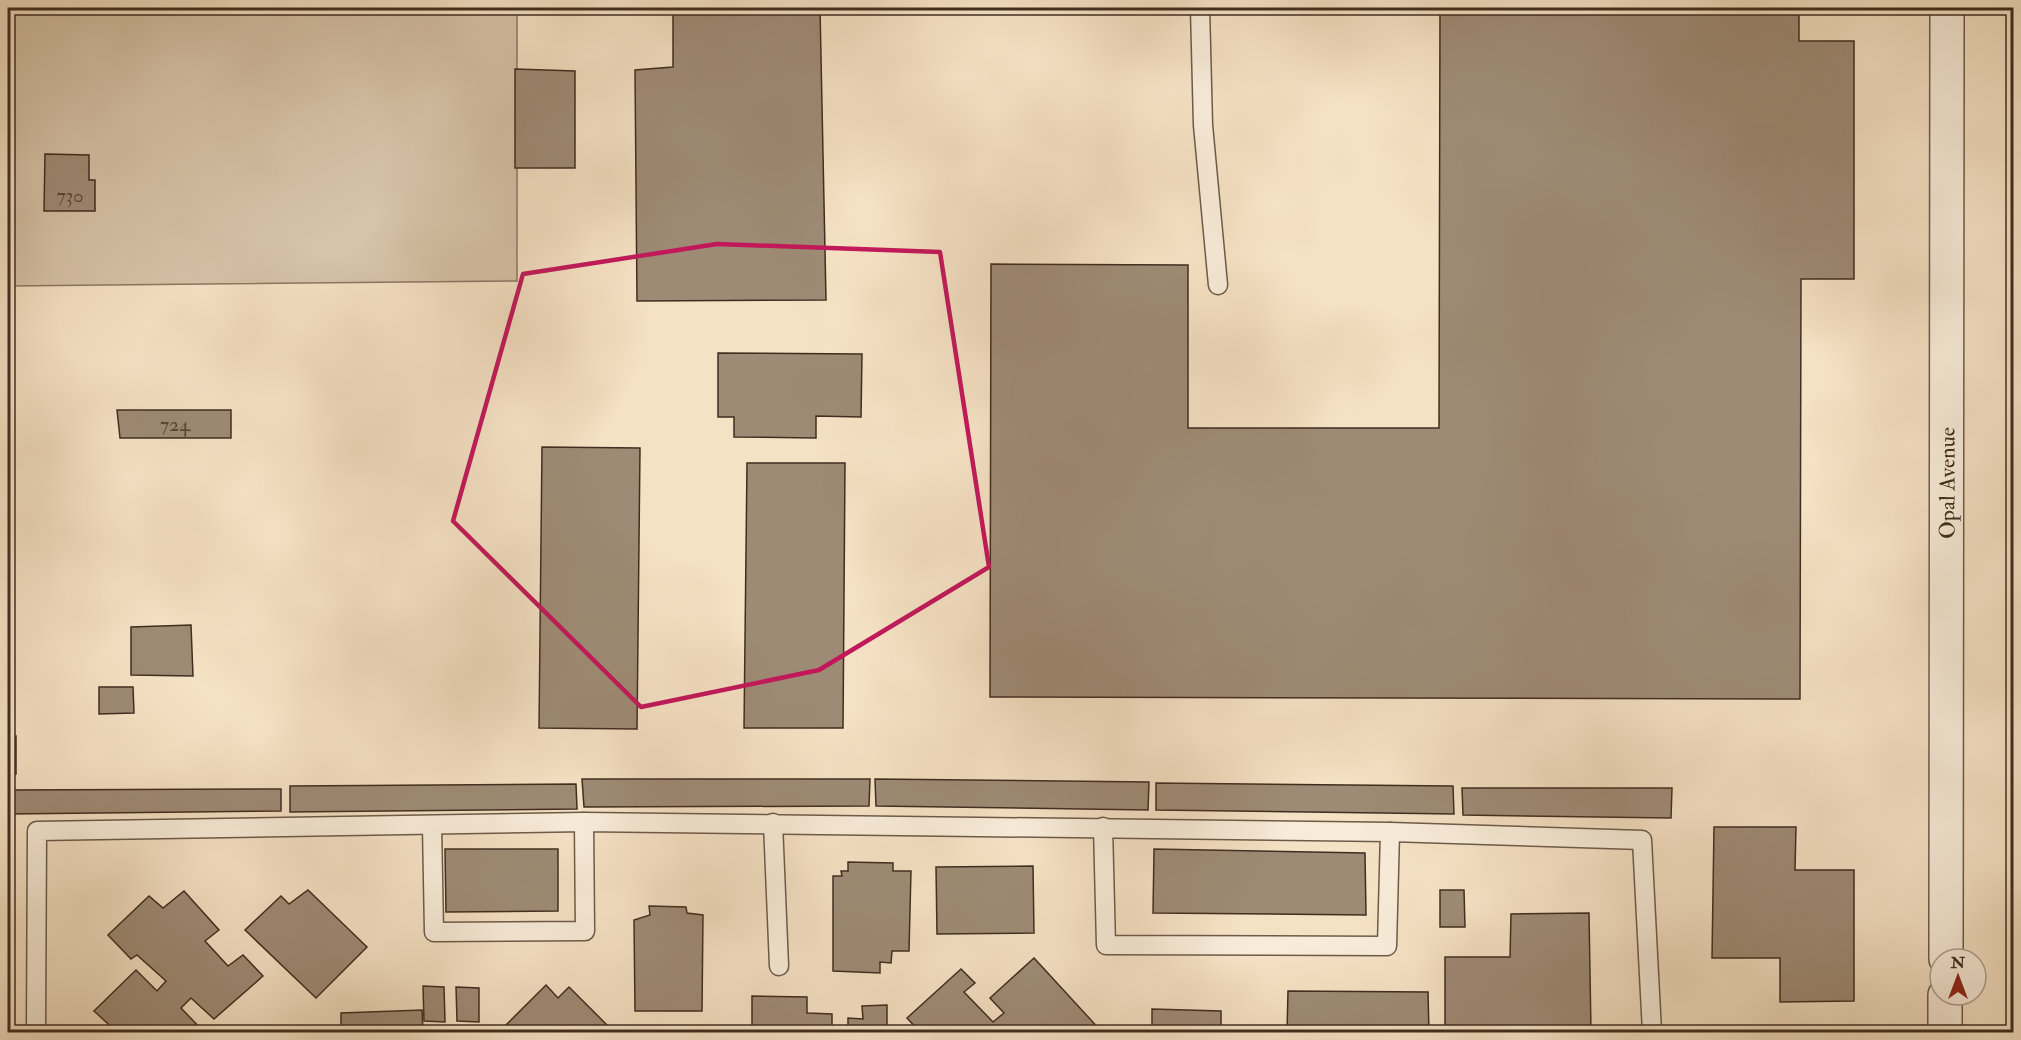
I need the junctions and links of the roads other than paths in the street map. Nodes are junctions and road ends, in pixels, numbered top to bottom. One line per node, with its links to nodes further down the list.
1 (1200, 8): 3 (lane)
2 (1947, 8): 9 (street, Opal Avenue)
3 (1218, 285)
4 (584, 822): 5 (lane); 6 (lane); 6 (lane)
5 (773, 824): 7 (lane); 10 (lane)
6 (432, 825): 12 (lane)
7 (1103, 828): 8 (lane); 8 (lane)
8 (1390, 832): 13 (lane)
9 (1946, 947)
10 (779, 966)
11 (1946, 1007): 14 (street)
12 (36, 1032)
13 (1652, 1032)
14 (1945, 1032)

